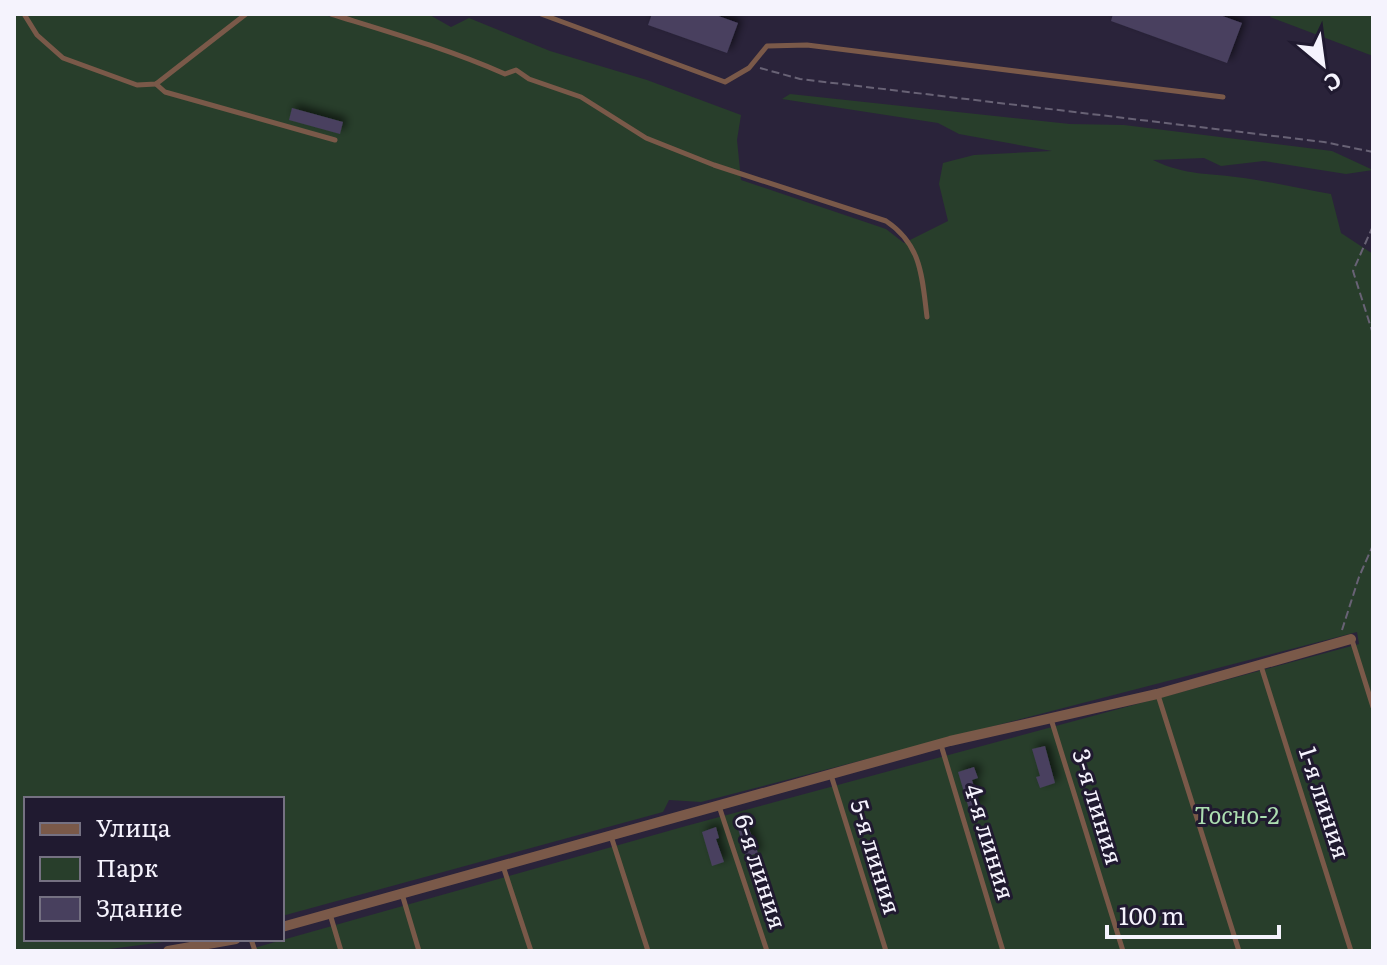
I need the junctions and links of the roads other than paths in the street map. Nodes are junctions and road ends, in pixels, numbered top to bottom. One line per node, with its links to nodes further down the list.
1 (24, 14): 5 (lane)
2 (246, 14): 5 (lane)
3 (331, 14): 8 (lane)
4 (541, 14): 6 (lane)
5 (156, 84): 7 (lane)
6 (1223, 97)
7 (335, 140)
8 (927, 317)
9 (1351, 639): 10 (street); 12 (lane)
10 (1261, 666): 11 (street); 34 (lane, 1-я линия)
11 (1157, 694): 13 (street); 33 (lane)
12 (1373, 707)
13 (1051, 719): 14 (street); 32 (lane, 3-я линия)
14 (941, 744): 15 (street); 31 (lane, 4-я линия)
15 (830, 774): 16 (street); 30 (lane, 5-я линия)
16 (718, 805): 17 (street); 29 (lane, 6-я линия)
17 (611, 835): 18 (street); 28 (lane)
18 (502, 865): 19 (street); 27 (lane)
19 (401, 893): 20 (street); 26 (lane)
20 (330, 913): 21 (street); 25 (lane)
21 (284, 926)
22 (225, 941): 23 (street)
23 (175, 950): 24 (street)
24 (168, 951)
25 (341, 951)
26 (419, 951)
27 (531, 951)
28 (648, 951)
29 (767, 951)
30 (886, 951)
31 (1003, 951)
32 (1123, 951)
33 (1239, 951)
34 (1351, 951)

